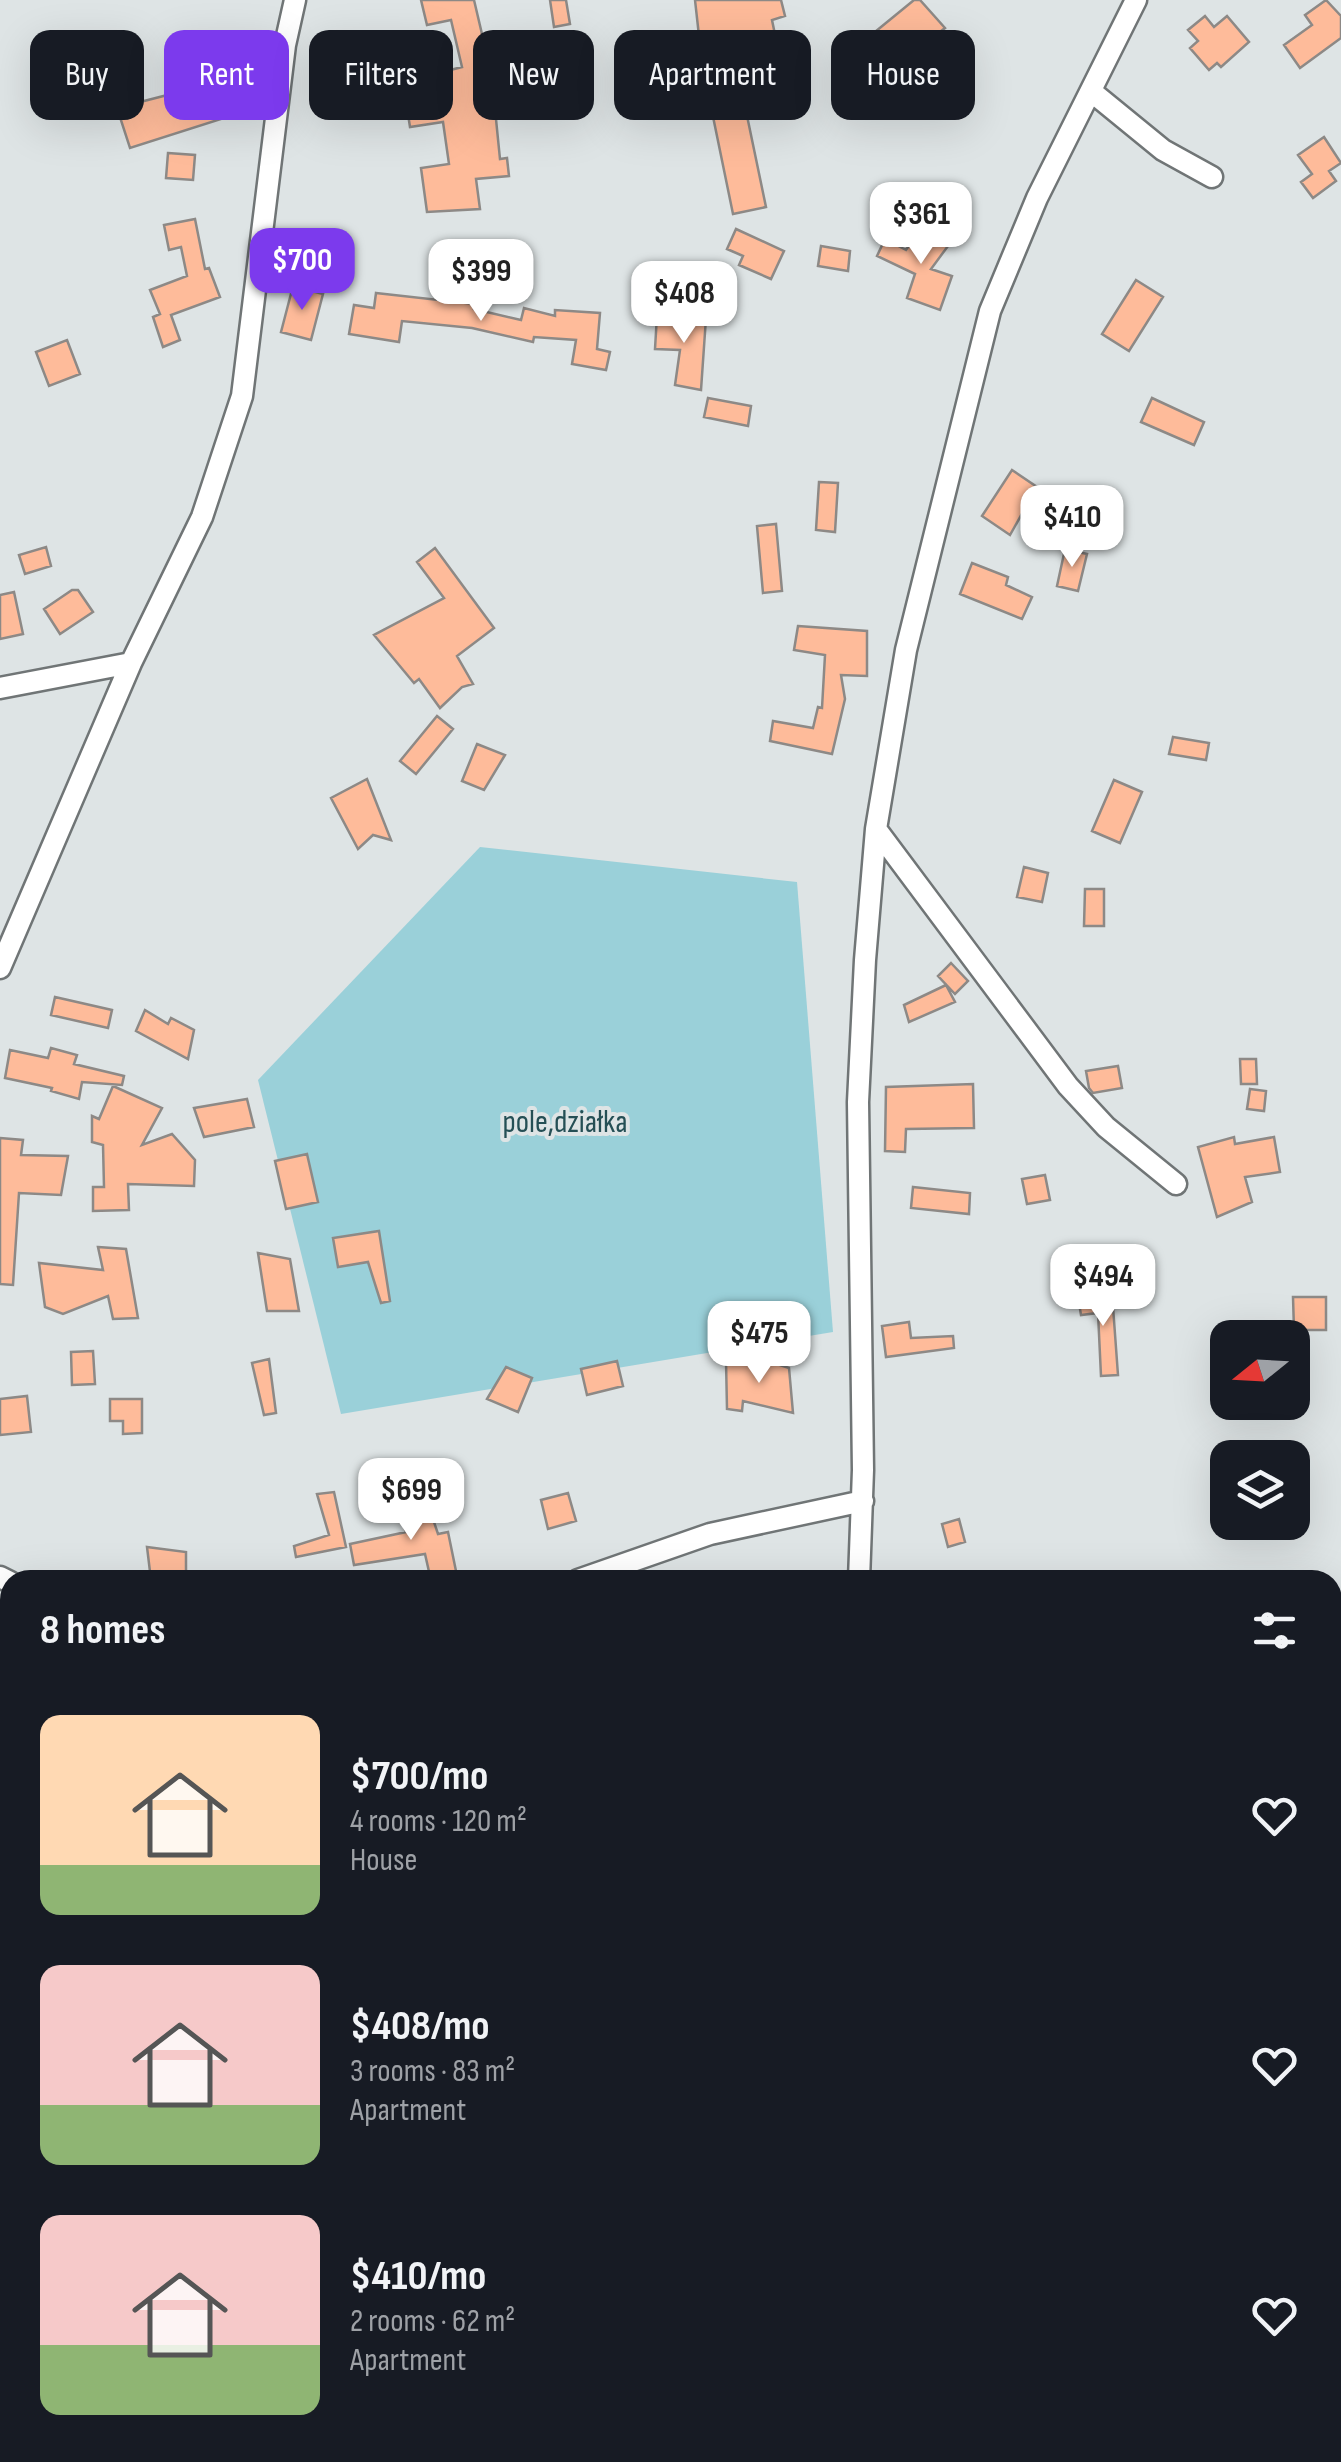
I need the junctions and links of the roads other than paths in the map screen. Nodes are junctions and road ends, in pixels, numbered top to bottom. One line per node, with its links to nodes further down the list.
1 (295, 0): 5 (street)
2 (1136, 0): 3 (street)
3 (1092, 92): 4 (street); 7 (street)
4 (1212, 178)
5 (131, 663): 6 (street); 8 (street)
6 (0, 688)
7 (876, 829): 9 (street); 10 (street)
8 (0, 968)
9 (1176, 1184)
10 (863, 1501): 11 (street); 12 (street)
11 (607, 1570)
12 (859, 1570)

